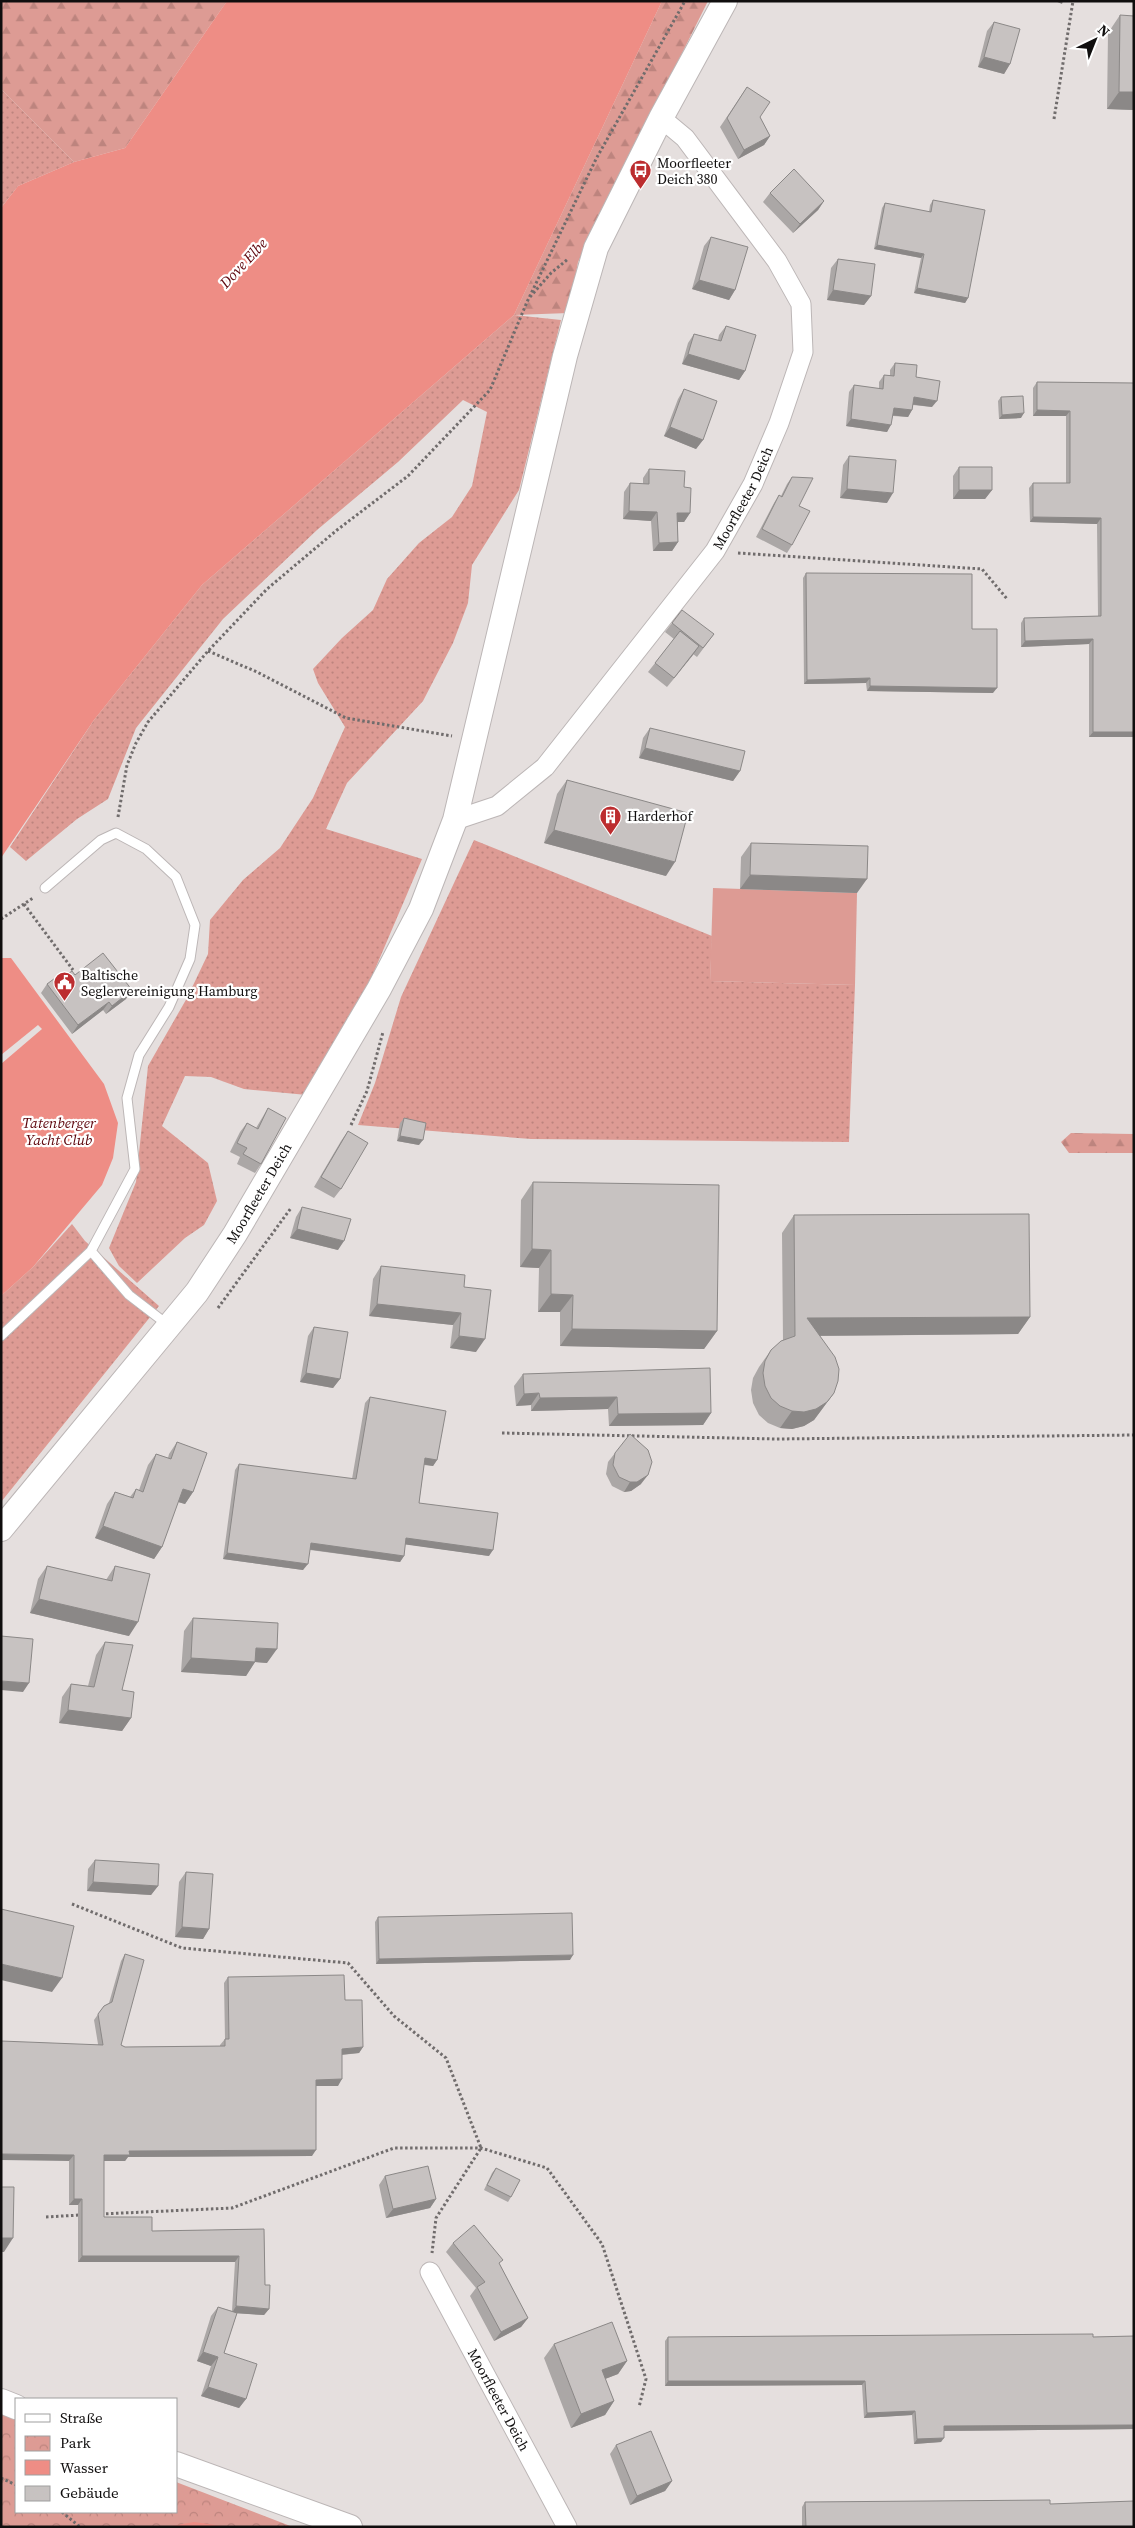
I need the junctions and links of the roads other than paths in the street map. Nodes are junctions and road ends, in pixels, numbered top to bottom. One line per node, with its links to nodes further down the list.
1 (725, 1): 2 (street, Moorfleeter Deich)
2 (661, 118): 3 (street, Moorfleeter Deich); 3 (street, Moorfleeter Deich)
3 (455, 820): 6 (street, Moorfleeter Deich)
4 (45, 888): 5 (lane)
5 (91, 1250): 6 (lane); 7 (lane)
6 (169, 1326): 8 (street, Moorfleeter Deich)
7 (1, 1336)
8 (1, 1529)
9 (430, 2272): 14 (street, Moorfleeter Deich)
10 (1, 2401): 11 (street)
11 (15, 2407)
12 (178, 2465): 13 (street)
13 (350, 2527)
14 (567, 2527)

